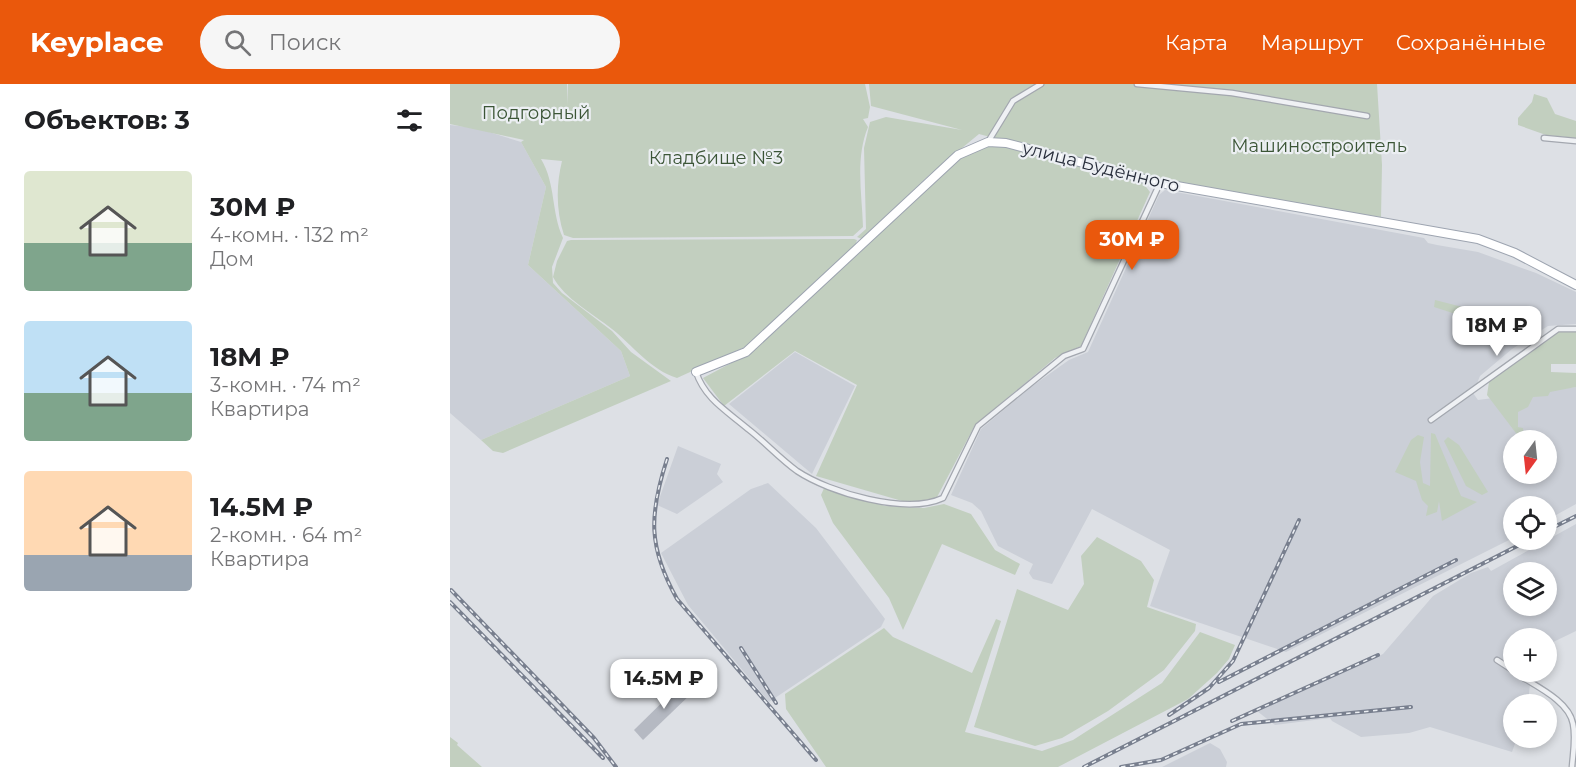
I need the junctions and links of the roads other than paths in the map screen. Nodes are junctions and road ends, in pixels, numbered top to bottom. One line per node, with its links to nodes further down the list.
1 (1041, 84): 6 (street)
2 (1137, 84): 3 (street)
3 (1367, 116)
4 (1544, 138): 5 (street)
5 (1576, 141)
6 (988, 142): 7 (main road, улица Будённого); 10 (main road)
7 (1160, 183): 8 (main road, улица Будённого); 10 (street)
8 (1576, 285)
9 (1576, 329): 11 (street)
10 (696, 372)
11 (1431, 420)
12 (1497, 660): 13 (street)
13 (1503, 664)
14 (1529, 682): 15 (street)
15 (1572, 767)

